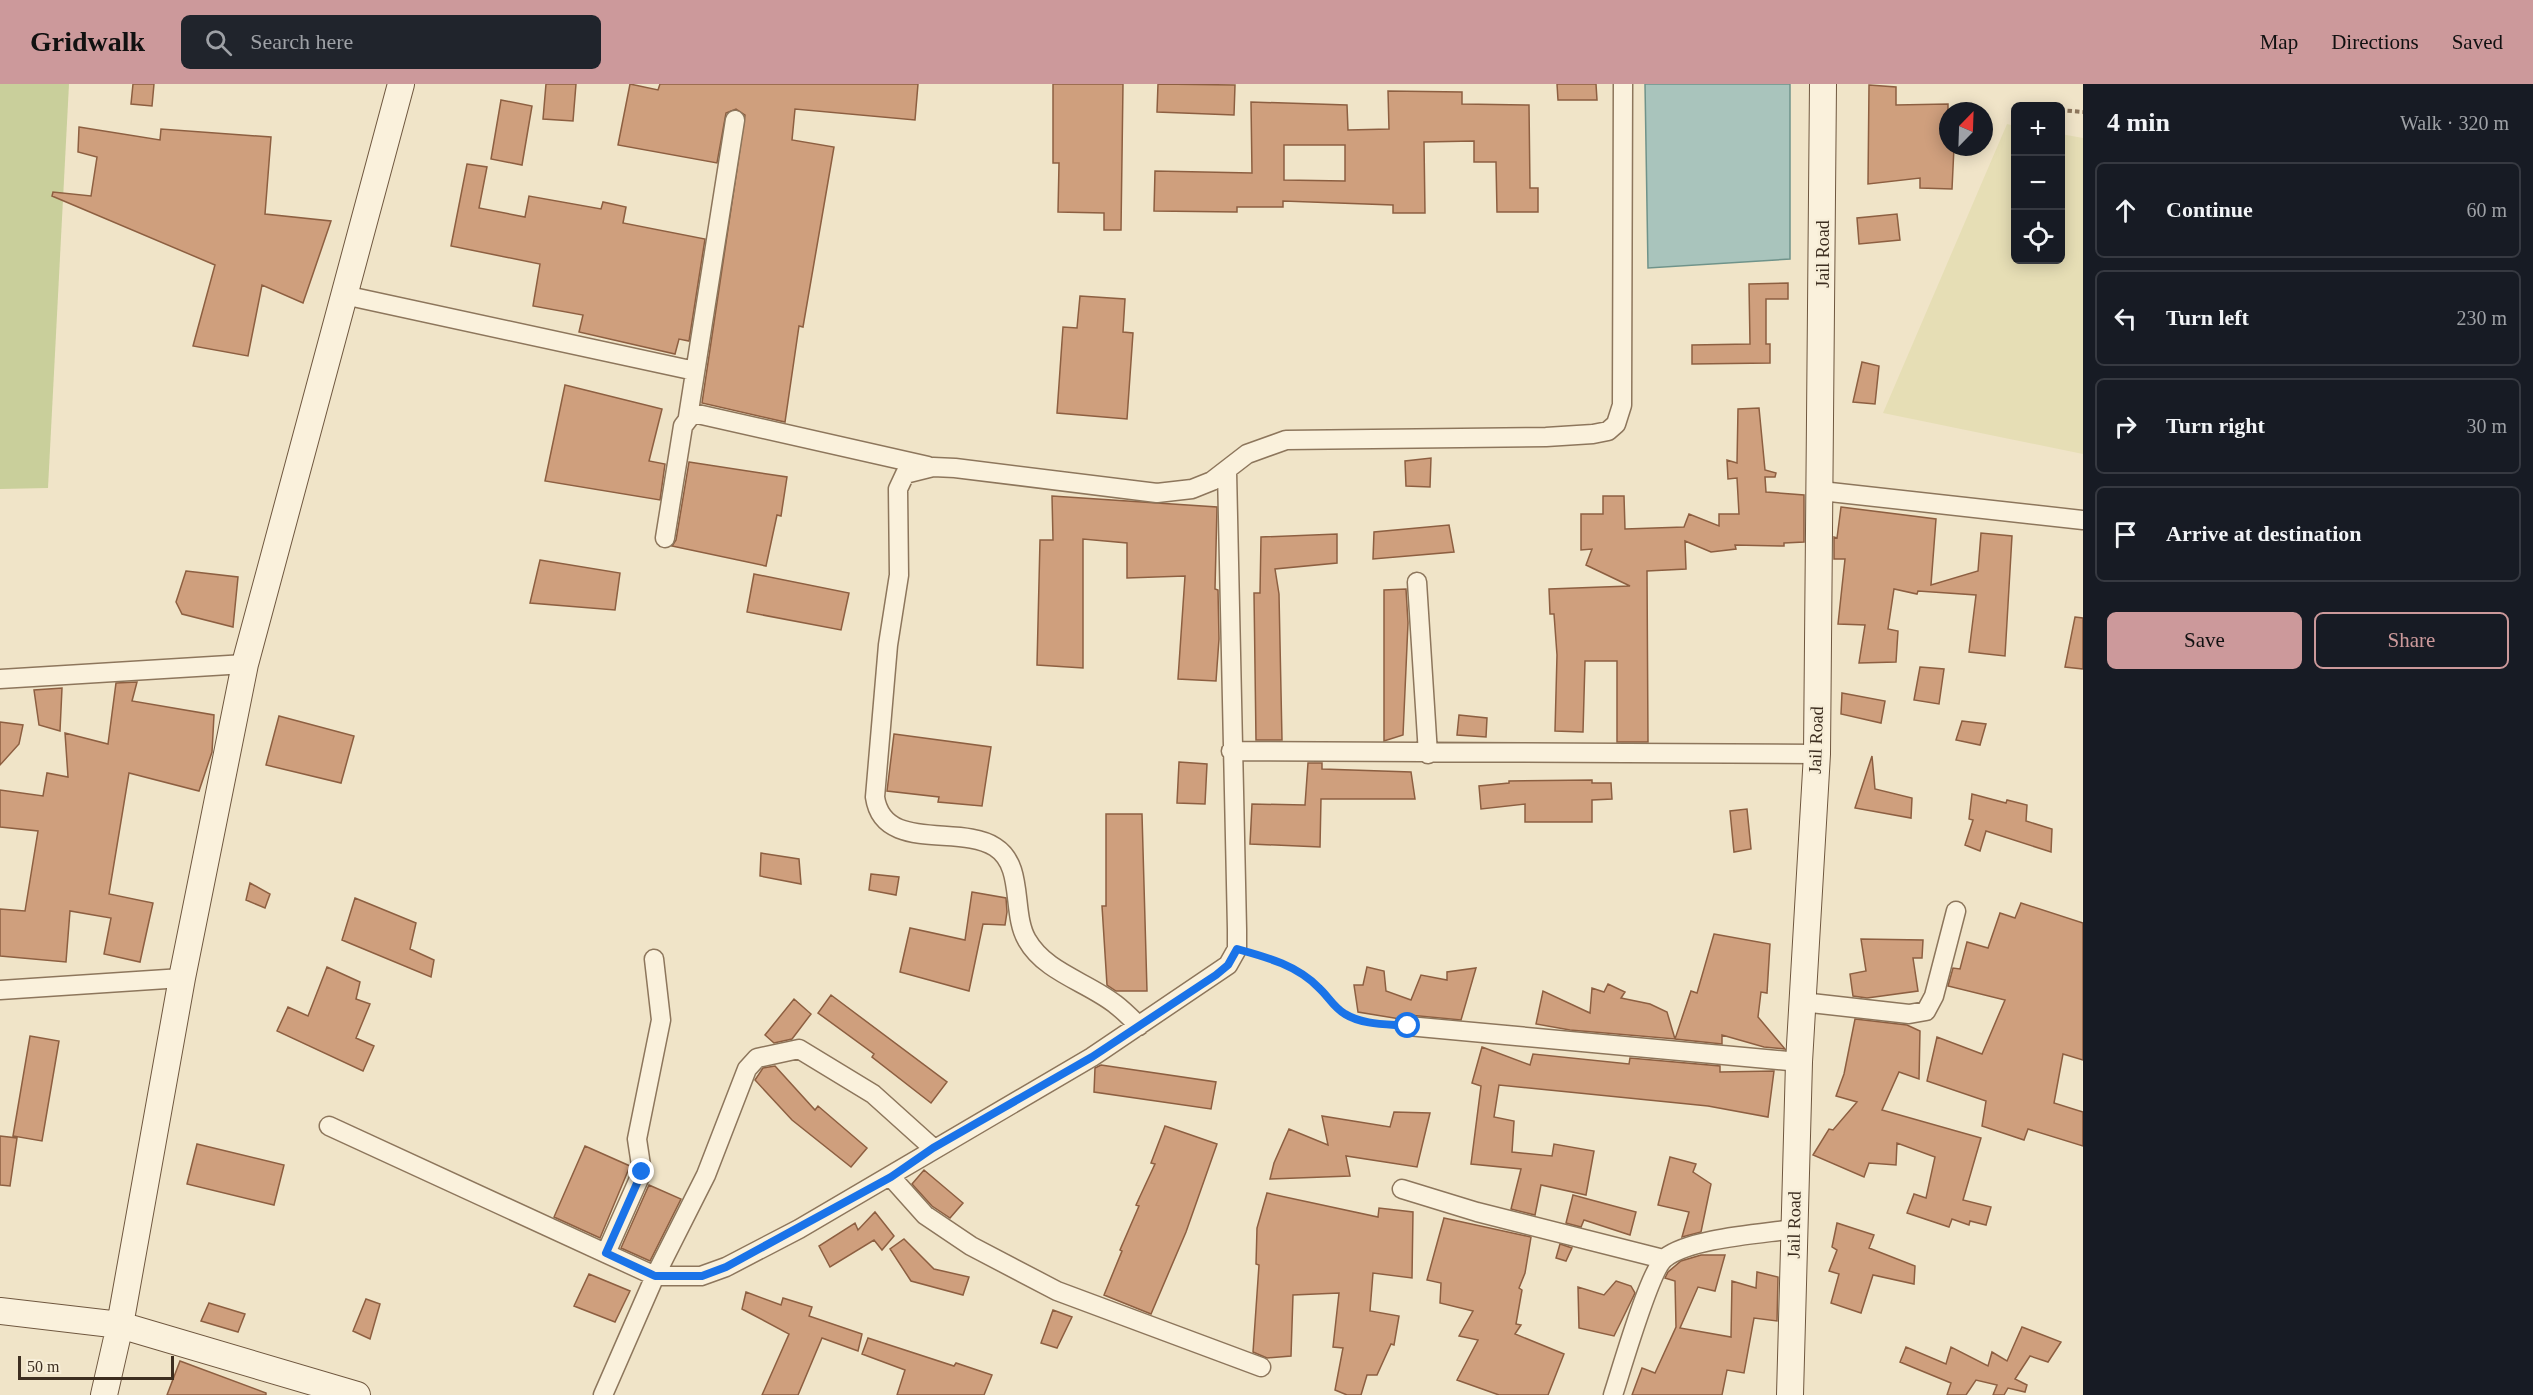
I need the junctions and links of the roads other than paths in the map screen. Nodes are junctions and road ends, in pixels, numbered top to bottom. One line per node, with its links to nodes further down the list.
1 (401, 84): 5 (main road)
2 (1623, 84): 9 (street)
3 (1823, 84): 10 (main road, Jail Road)
4 (735, 120): 6 (street)
5 (344, 295): 6 (street); 14 (main road)
6 (695, 371): 7 (street)
7 (688, 417): 8 (street); 12 (street)
8 (933, 467): 9 (street); 24 (street)
9 (1227, 471): 16 (street)
10 (1821, 491): 11 (street); 18 (main road, Jail Road)
11 (2083, 520)
12 (665, 537)
13 (1417, 582): 17 (street)
14 (245, 664): 15 (street); 21 (main road)
15 (0, 679)
16 (1232, 751): 17 (street); 24 (street)
17 (1428, 754): 18 (street)
18 (1817, 754): 23 (main road, Jail Road)
19 (1956, 911): 23 (street)
20 (654, 959): 32 (street)
21 (182, 978): 22 (street); 36 (main road)
22 (0, 990)
23 (1802, 1002): 26 (main road, Jail Road)
24 (1138, 1026): 28 (street)
25 (1408, 1026): 26 (street)
26 (1799, 1062): 31 (main road, Jail Road)
27 (329, 1126): 32 (street)
28 (933, 1148): 29 (street); 34 (street)
29 (891, 1177): 34 (street); 37 (street)
30 (1402, 1189): 33 (street)
31 (1794, 1228): 33 (street); 42 (main road, Jail Road)
32 (606, 1253): 34 (street)
33 (1663, 1259): 41 (street)
34 (655, 1276): 40 (street)
35 (0, 1311): 36 (main road)
36 (120, 1325): 38 (main road); 39 (main road)
37 (1261, 1367)
38 (104, 1395)
39 (357, 1395)
40 (603, 1395)
41 (1613, 1395)
42 (1790, 1395)

